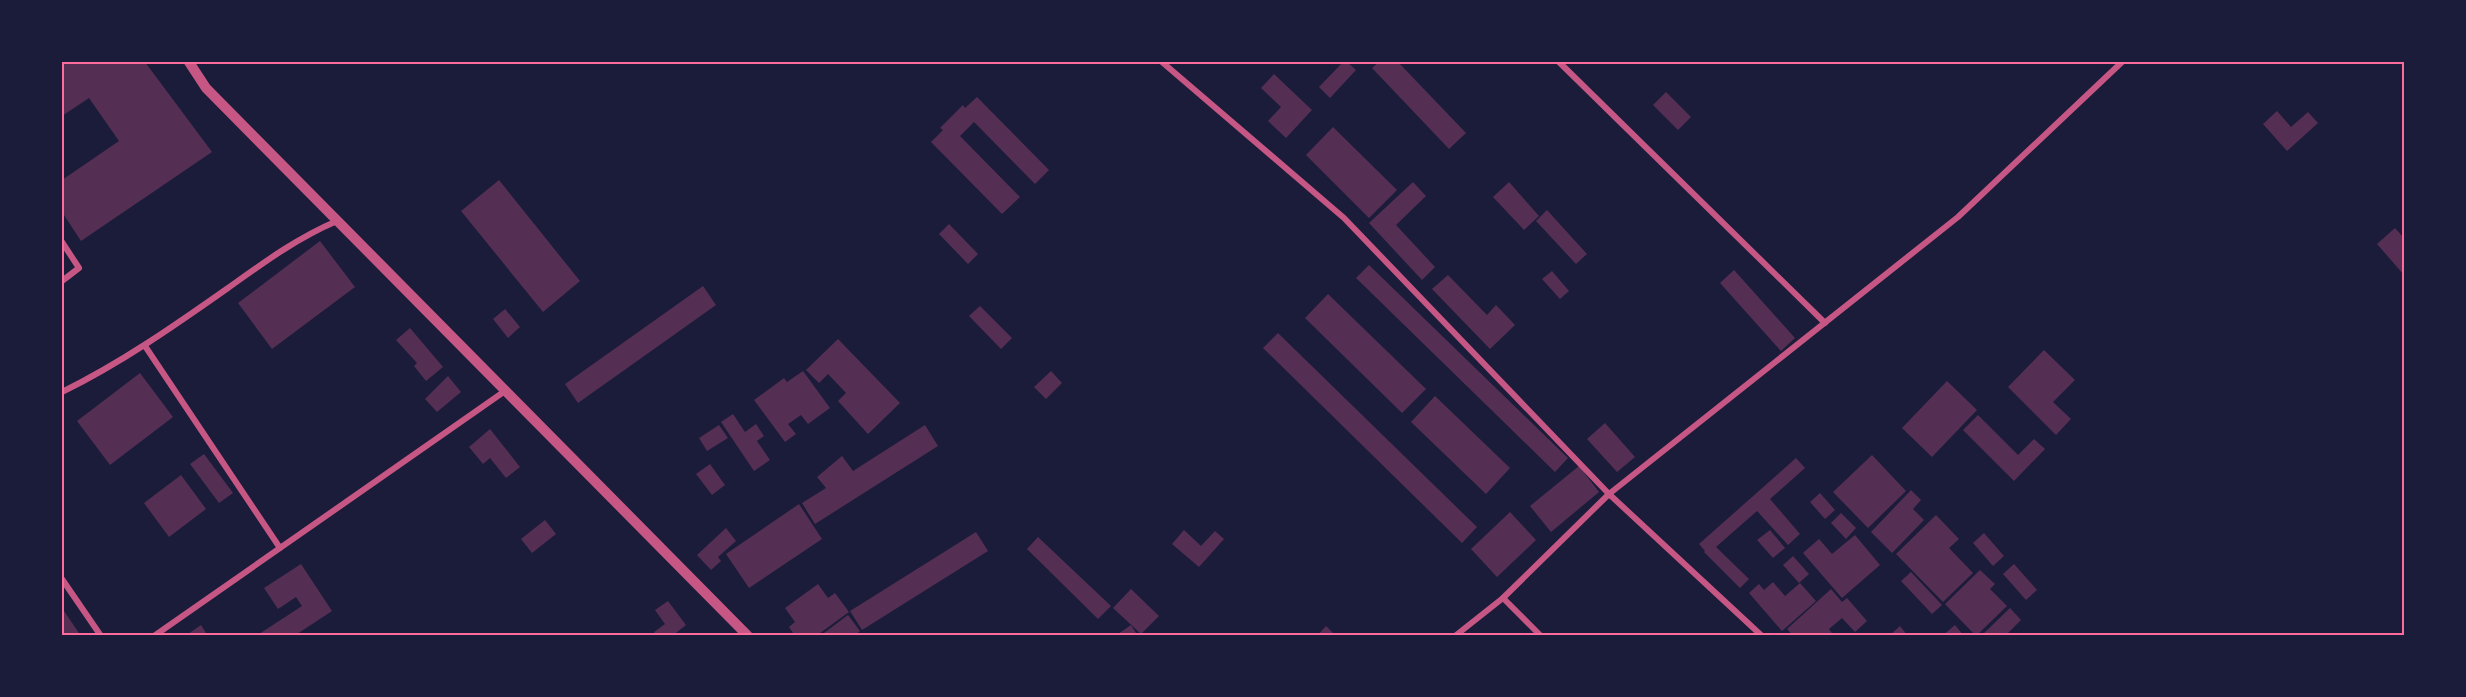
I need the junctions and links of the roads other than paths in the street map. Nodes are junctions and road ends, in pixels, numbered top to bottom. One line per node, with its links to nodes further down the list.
1 (189, 62): 5 (street)
2 (1162, 62): 12 (street)
3 (1559, 62): 8 (street)
4 (2122, 62): 8 (street)
5 (337, 220): 9 (street); 10 (street)
6 (62, 242): 7 (street)
7 (62, 281)
8 (1825, 323): 12 (street)
9 (145, 346): 11 (street); 13 (street)
10 (505, 391): 13 (street); 18 (street)
11 (62, 392)
12 (1609, 494): 15 (street); 21 (street)
13 (280, 548): 17 (street)
14 (62, 579): 16 (street)
15 (1503, 598): 19 (street); 20 (street)
16 (101, 636)
17 (154, 636)
18 (748, 636)
19 (1455, 636)
20 (1541, 636)
21 (1761, 636)

